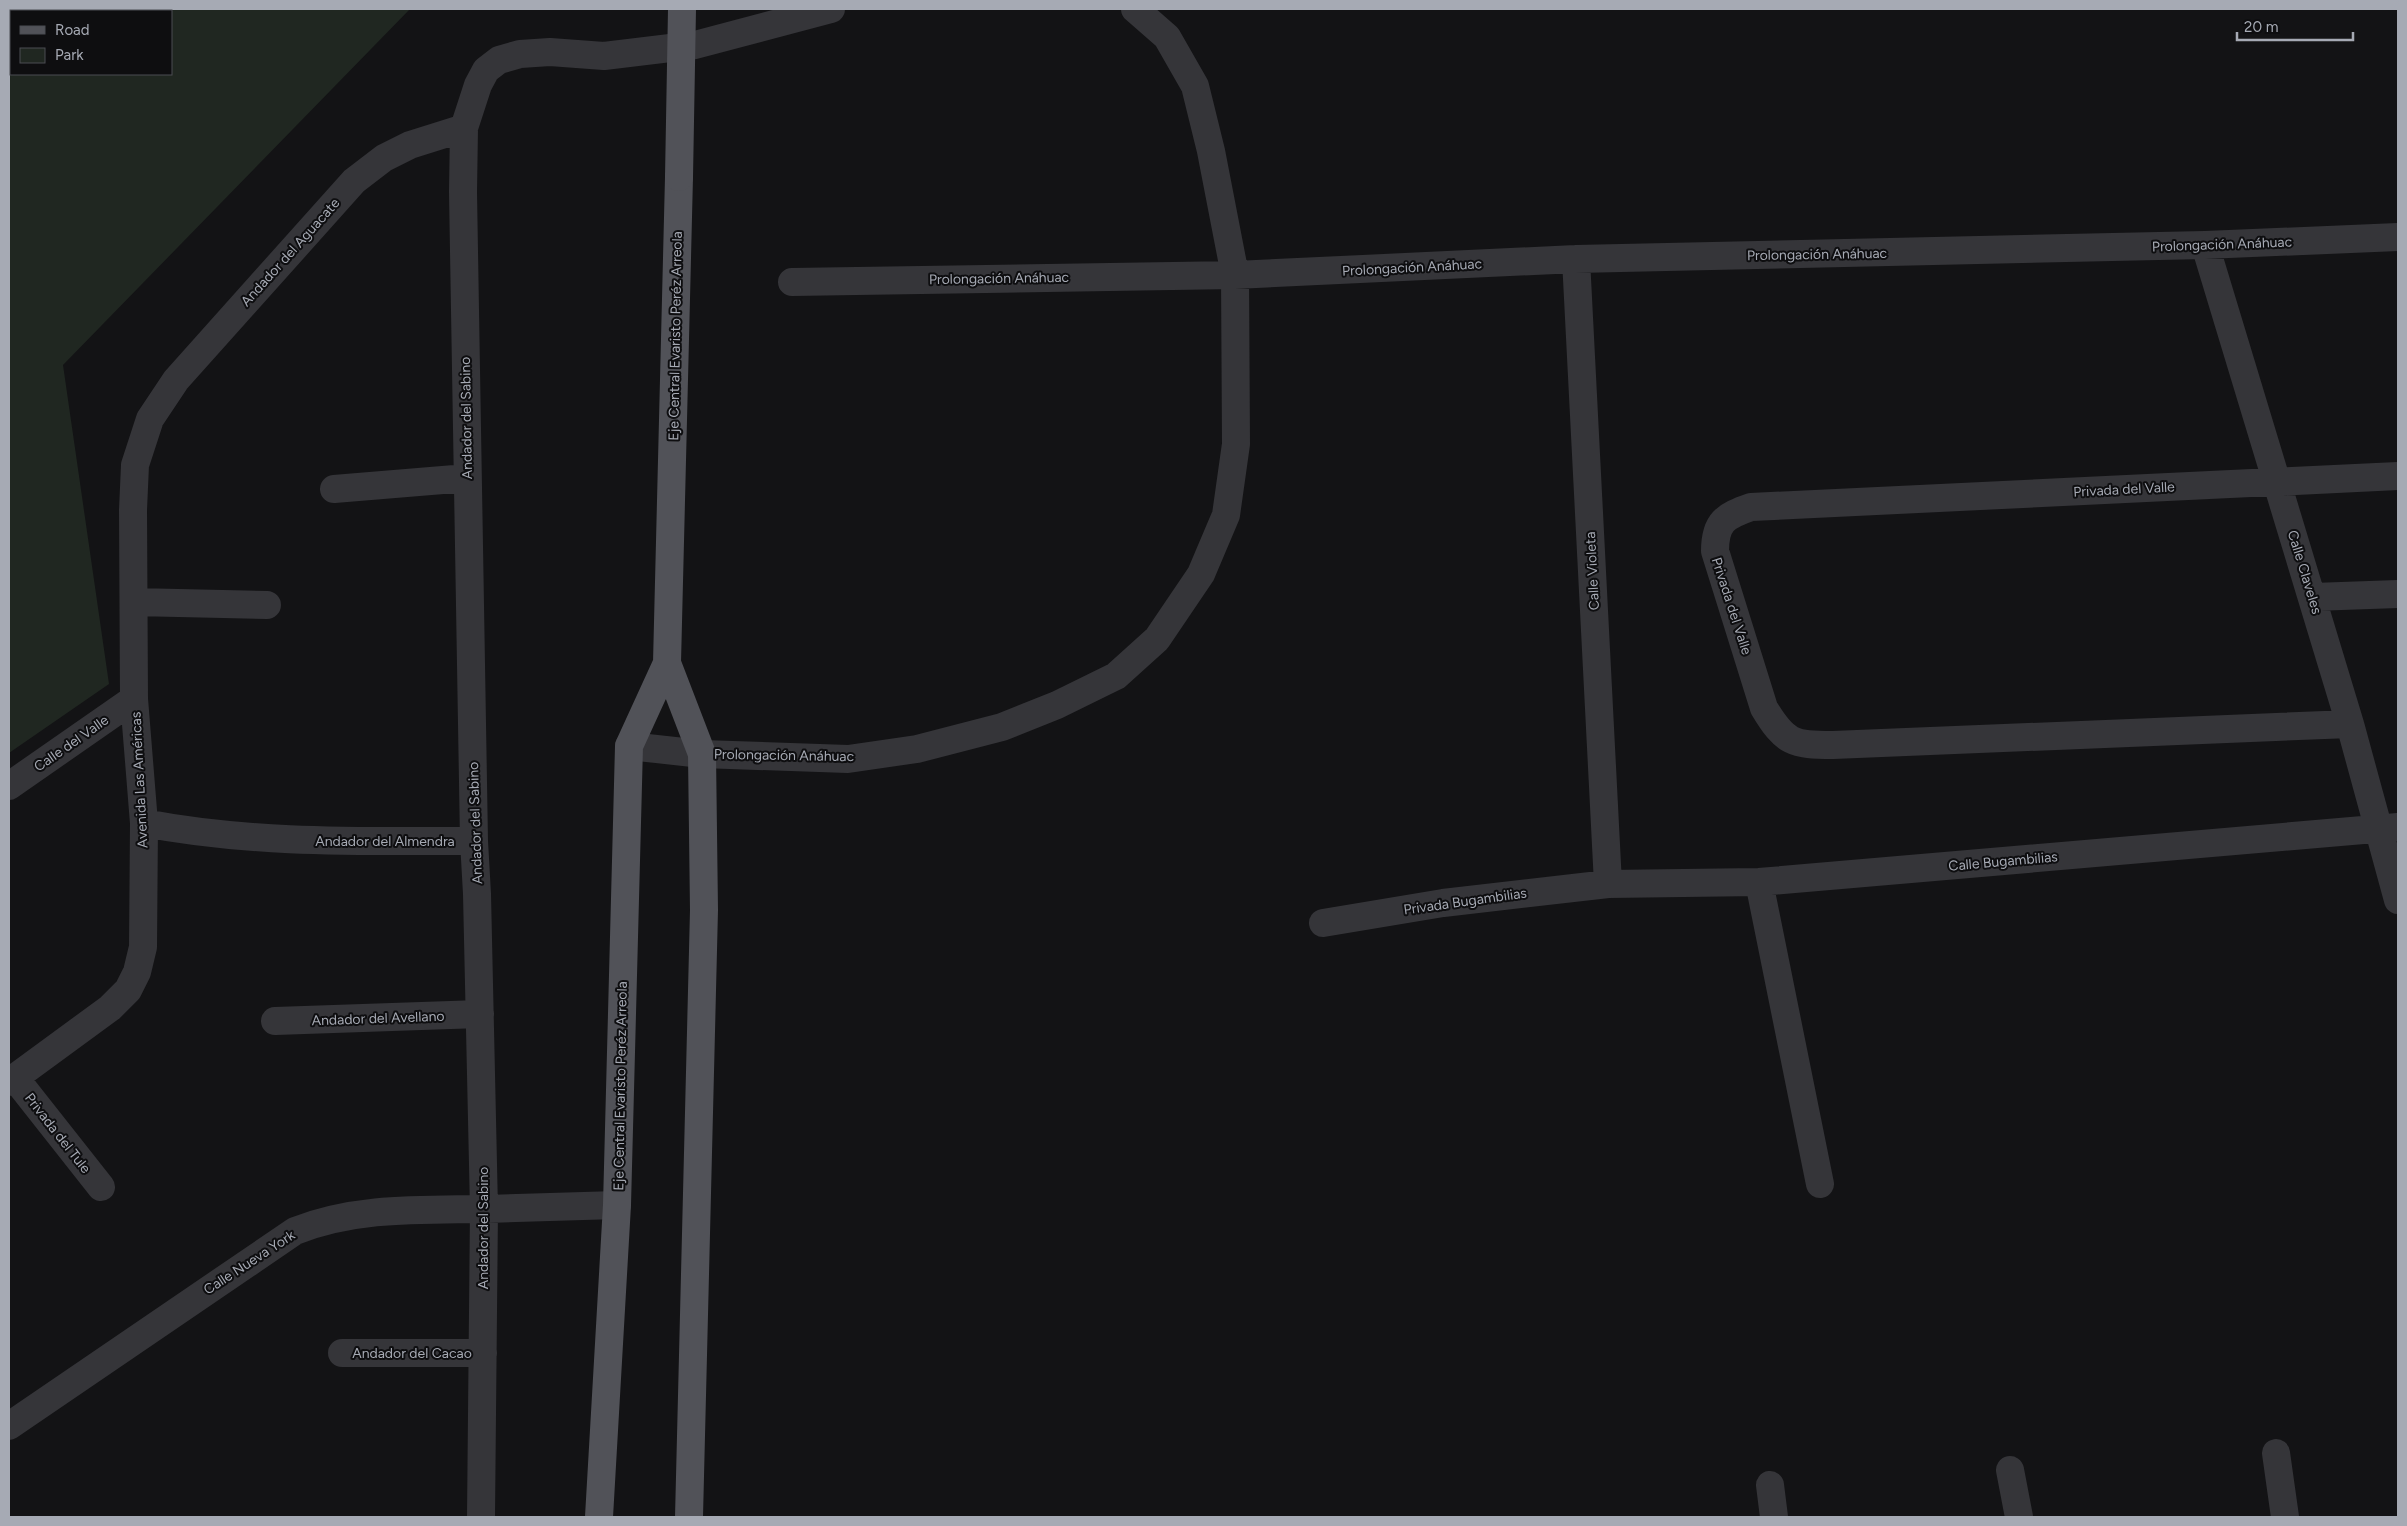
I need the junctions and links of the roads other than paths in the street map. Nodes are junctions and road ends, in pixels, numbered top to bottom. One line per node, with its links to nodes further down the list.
1 (682, 9): 19 (main road, Eje Central Evaristo Peréz Arreola, bridge)
2 (831, 9): 4 (street, Andador del Sabino)
3 (1135, 9): 8 (street)
4 (464, 128): 10 (street, Andador del Aguacate); 12 (street, Andador del Sabino)
5 (2398, 237): 6 (street, Prolongación Anáhuac)
6 (2205, 246): 7 (street, Prolongación Anáhuac); 13 (street, Calle Claveles)
7 (1576, 259): 8 (street, Prolongación Anáhuac); 29 (street, Calle Violeta)
8 (1235, 275): 9 (street, Prolongación Anáhuac); 23 (street, Prolongación Anáhuac)
9 (792, 282)
10 (150, 419): 17 (street, Avenida Las Américas)
11 (2398, 476): 13 (street, Privada del Valle)
12 (467, 478): 14 (street); 27 (street, Andador del Sabino)
13 (2277, 481): 16 (street, Calle Claveles); 21 (street, Privada del Valle)
14 (334, 489)
15 (2398, 594): 16 (street)
16 (2313, 597): 21 (street, Calle Claveles)
17 (134, 602): 18 (street); 20 (street, Avenida Las Américas)
18 (267, 605)
19 (667, 663): 22 (main road, Eje Central Evaristo Peréz Arreola); 23 (main road, Eje Central Evaristo Peréz Arreola)
20 (134, 699): 24 (street, Calle del Valle); 25 (street, Avenida Las Américas)
21 (2350, 724): 26 (street, Calle Claveles)
22 (629, 746): 23 (street, Prolongación Anáhuac); 37 (main road, Eje Central Evaristo Peréz Arreola)
23 (702, 754): 47 (main road, Eje Central Evaristo Peréz Arreola)
24 (9, 786)
25 (144, 823): 27 (street, Andador del Almendra); 34 (street, Avenida Las Américas)
26 (2389, 828): 28 (street, Calle Bugambilias); 30 (street, Calle Claveles)
27 (474, 841): 32 (street, Andador del Sabino)
28 (1759, 882): 29 (street, Calle Bugambilias); 35 (street)
29 (1608, 884): 31 (street, Privada Bugambilias)
30 (2398, 900)
31 (1323, 922)
32 (480, 1014): 33 (street, Andador del Avellano); 38 (street, Andador del Sabino)
33 (275, 1021)
34 (12, 1080): 36 (street, Privada del Tule)
35 (1820, 1184)
36 (100, 1187)
37 (617, 1205): 38 (street, Calle Nueva York); 46 (main road, Eje Central Evaristo Peréz Arreola)
38 (484, 1209): 40 (street, Andador del Sabino); 41 (street, Calle Nueva York)
39 (342, 1352): 40 (street, Andador del Cacao)
40 (483, 1353): 45 (street, Andador del Sabino)
41 (9, 1426)
42 (2276, 1453): 50 (street)
43 (2010, 1470): 49 (street)
44 (1770, 1485): 48 (street)
45 (481, 1517)
46 (600, 1517)
47 (689, 1517)
48 (1774, 1517)
49 (2019, 1517)
50 (2285, 1517)

